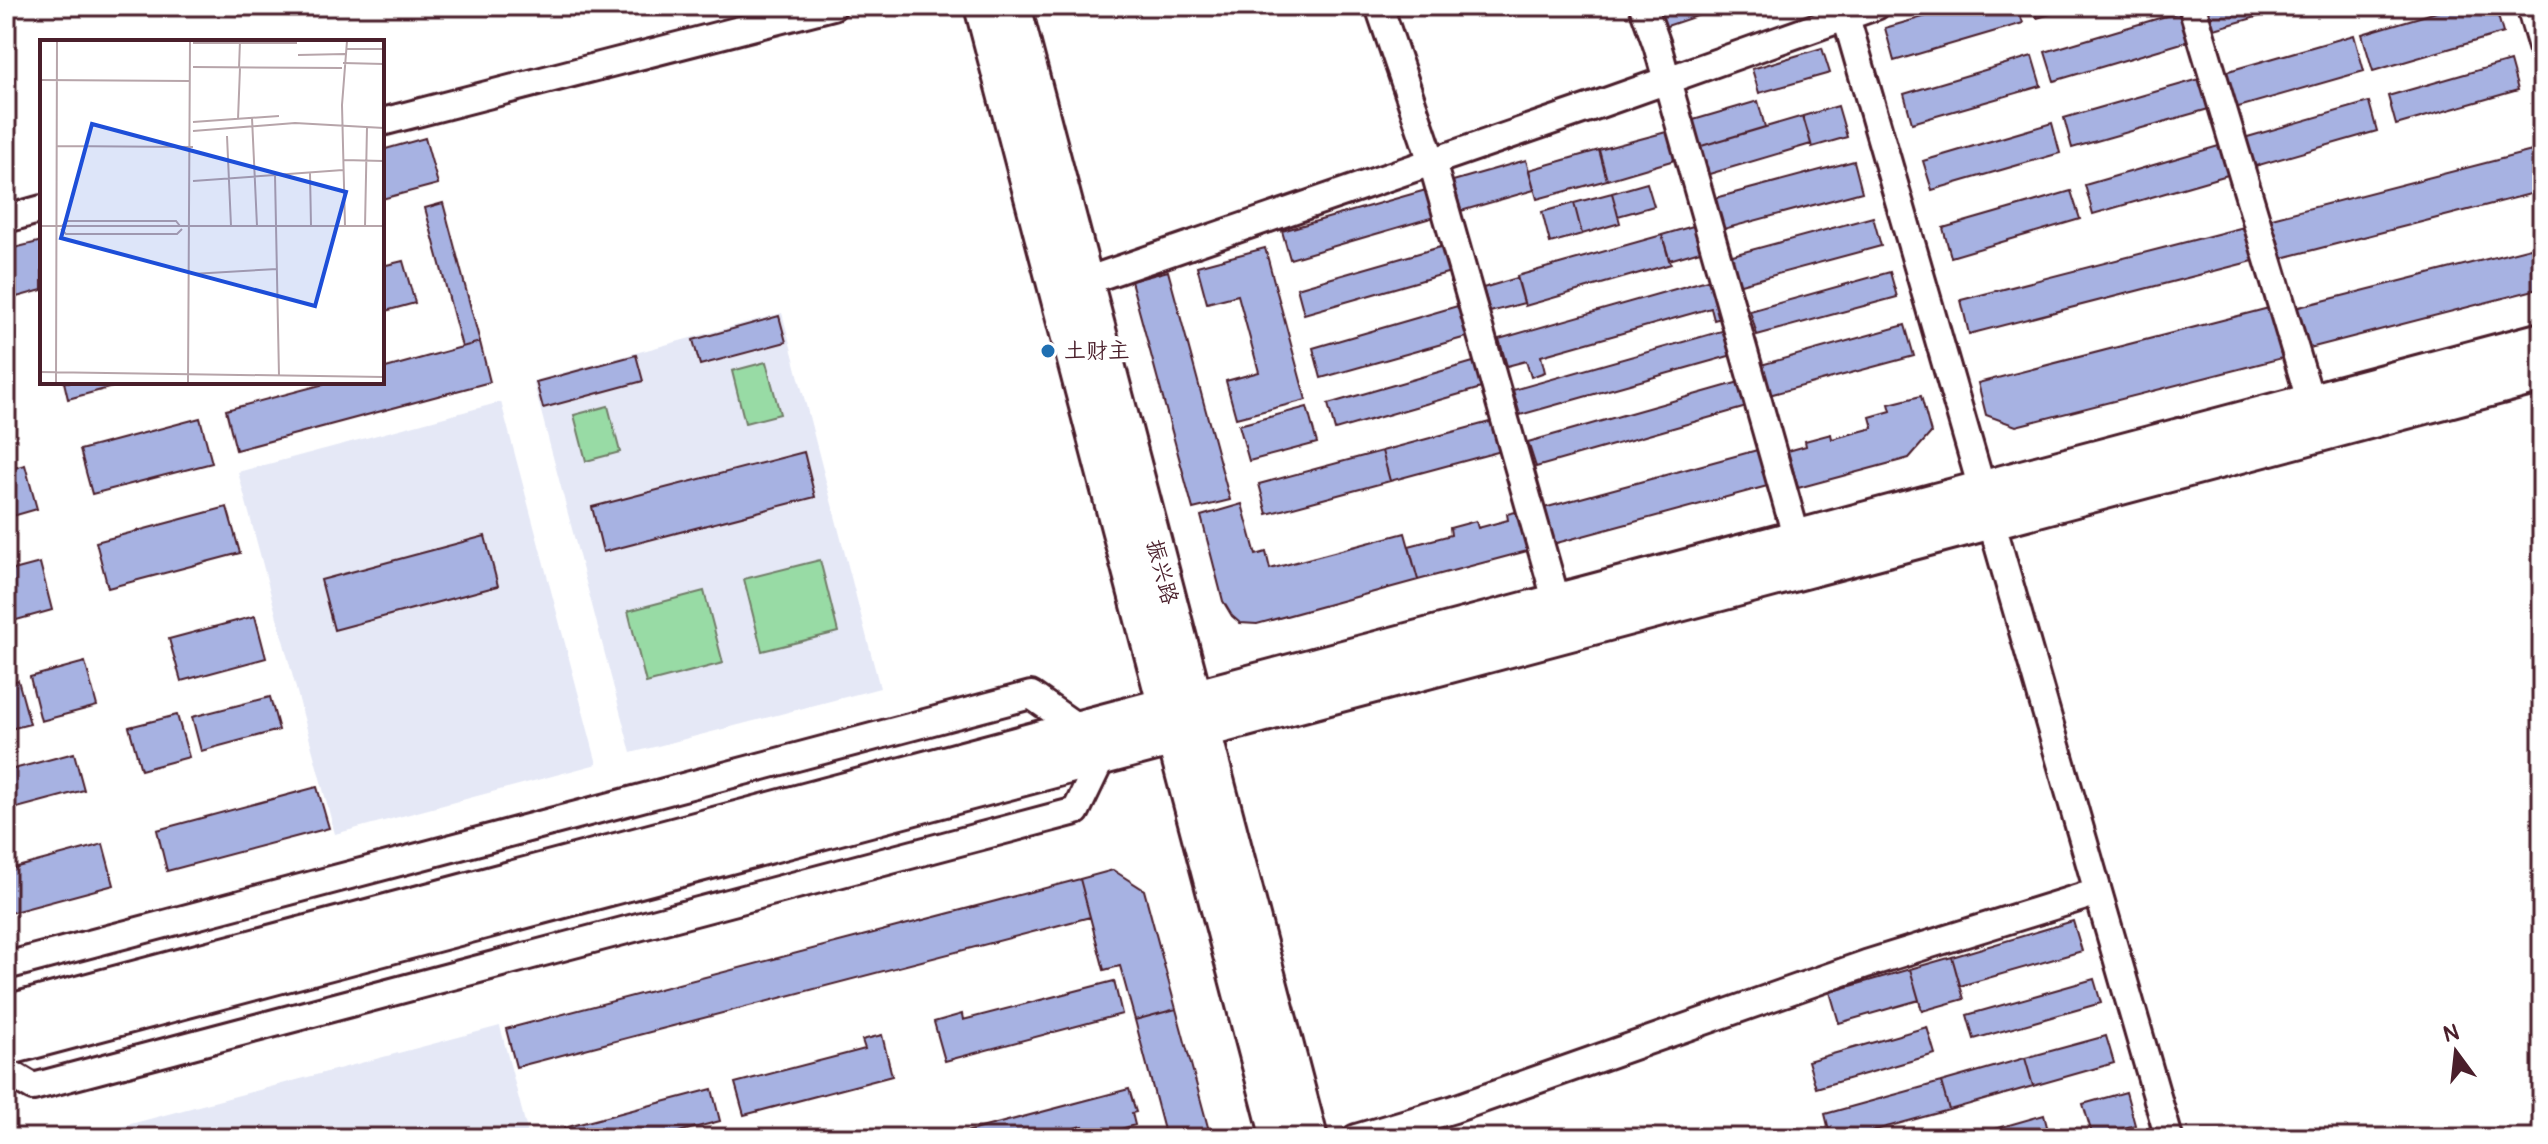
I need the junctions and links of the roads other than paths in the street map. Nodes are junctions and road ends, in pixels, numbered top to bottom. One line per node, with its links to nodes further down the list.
1 (833, 6): 12 (street)
2 (982, 6): 23 (street, 振兴路)
3 (1013, 6): 16 (street, 振兴路)
4 (1379, 6): 13 (street)
5 (1643, 6): 11 (street)
6 (1876, 6): 9 (street)
7 (2192, 6): 19 (street)
8 (2530, 6): 10 (street)
9 (1846, 17): 11 (street); 20 (street)
10 (2542, 47)
11 (1667, 81): 13 (street); 21 (street)
12 (384, 121)
13 (1432, 162): 16 (street); 22 (street)
14 (40, 210): 15 (street)
15 (6, 219)
16 (1086, 281): 23 (street, 振兴路)
17 (2542, 342): 19 (main road)
18 (2542, 373): 20 (main road)
19 (2311, 403): 20 (main road)
20 (1986, 505): 21 (main road); 23 (main road); 25 (street)
21 (1797, 539): 22 (main road)
22 (1557, 603): 23 (main road)
23 (1184, 718): 24 (main road); 30 (street, 振兴路); 31 (street, 振兴路)
24 (1092, 742): 26 (street); 27 (main road); 28 (main road); 29 (street)
25 (2098, 892): 32 (street); 33 (street)
26 (6, 966)
27 (6, 1015)
28 (6, 1046)
29 (6, 1071)
30 (1279, 1138)
31 (1310, 1138)
32 (1356, 1138)
33 (2169, 1138)

